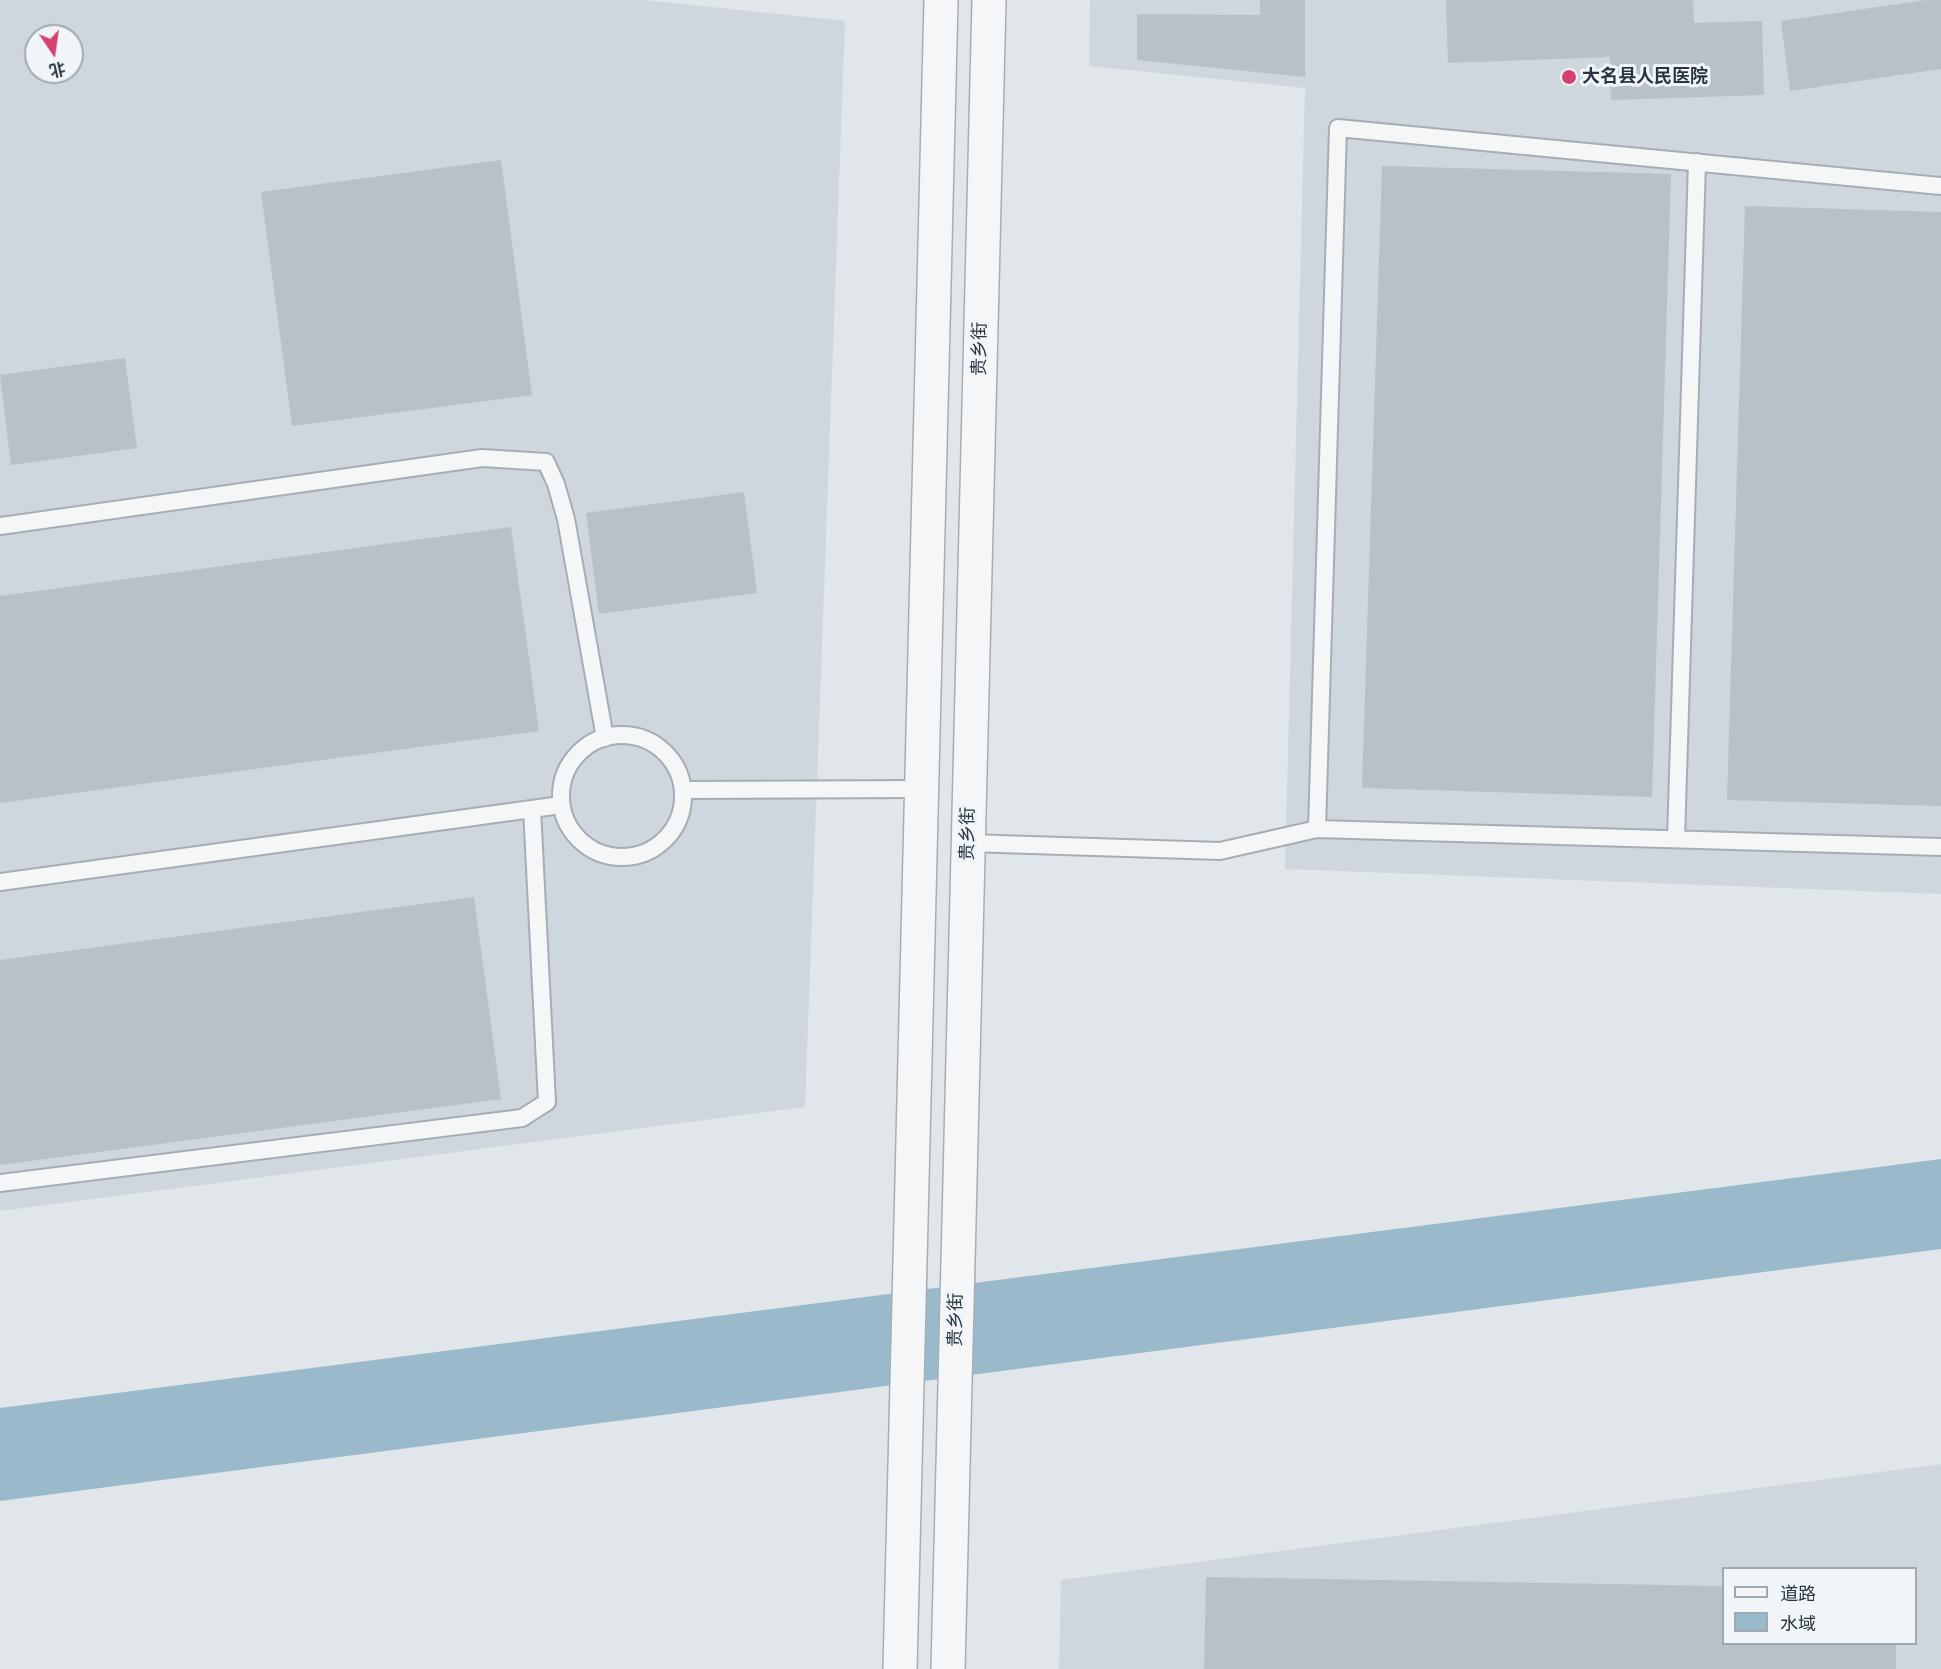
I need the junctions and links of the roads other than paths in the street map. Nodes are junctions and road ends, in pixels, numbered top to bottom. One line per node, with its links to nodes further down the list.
1 (941, 0): 7 (street)
2 (989, 0): 13 (street, 贵乡街)
3 (1697, 162): 4 (lane); 11 (lane); 12 (lane)
4 (1941, 186)
5 (0, 526): 6 (lane)
6 (605, 738): 8 (lane); 9 (lane)
7 (921, 789): 8 (lane); 17 (street)
8 (683, 790): 9 (lane)
9 (561, 805): 10 (lane)
10 (532, 809): 15 (lane); 16 (lane)
11 (1317, 829): 12 (lane); 13 (lane)
12 (1676, 839): 14 (lane)
13 (968, 843): 18 (street, 贵乡街)
14 (1941, 847)
15 (0, 882)
16 (0, 1183)
17 (900, 1669)
18 (948, 1669)

